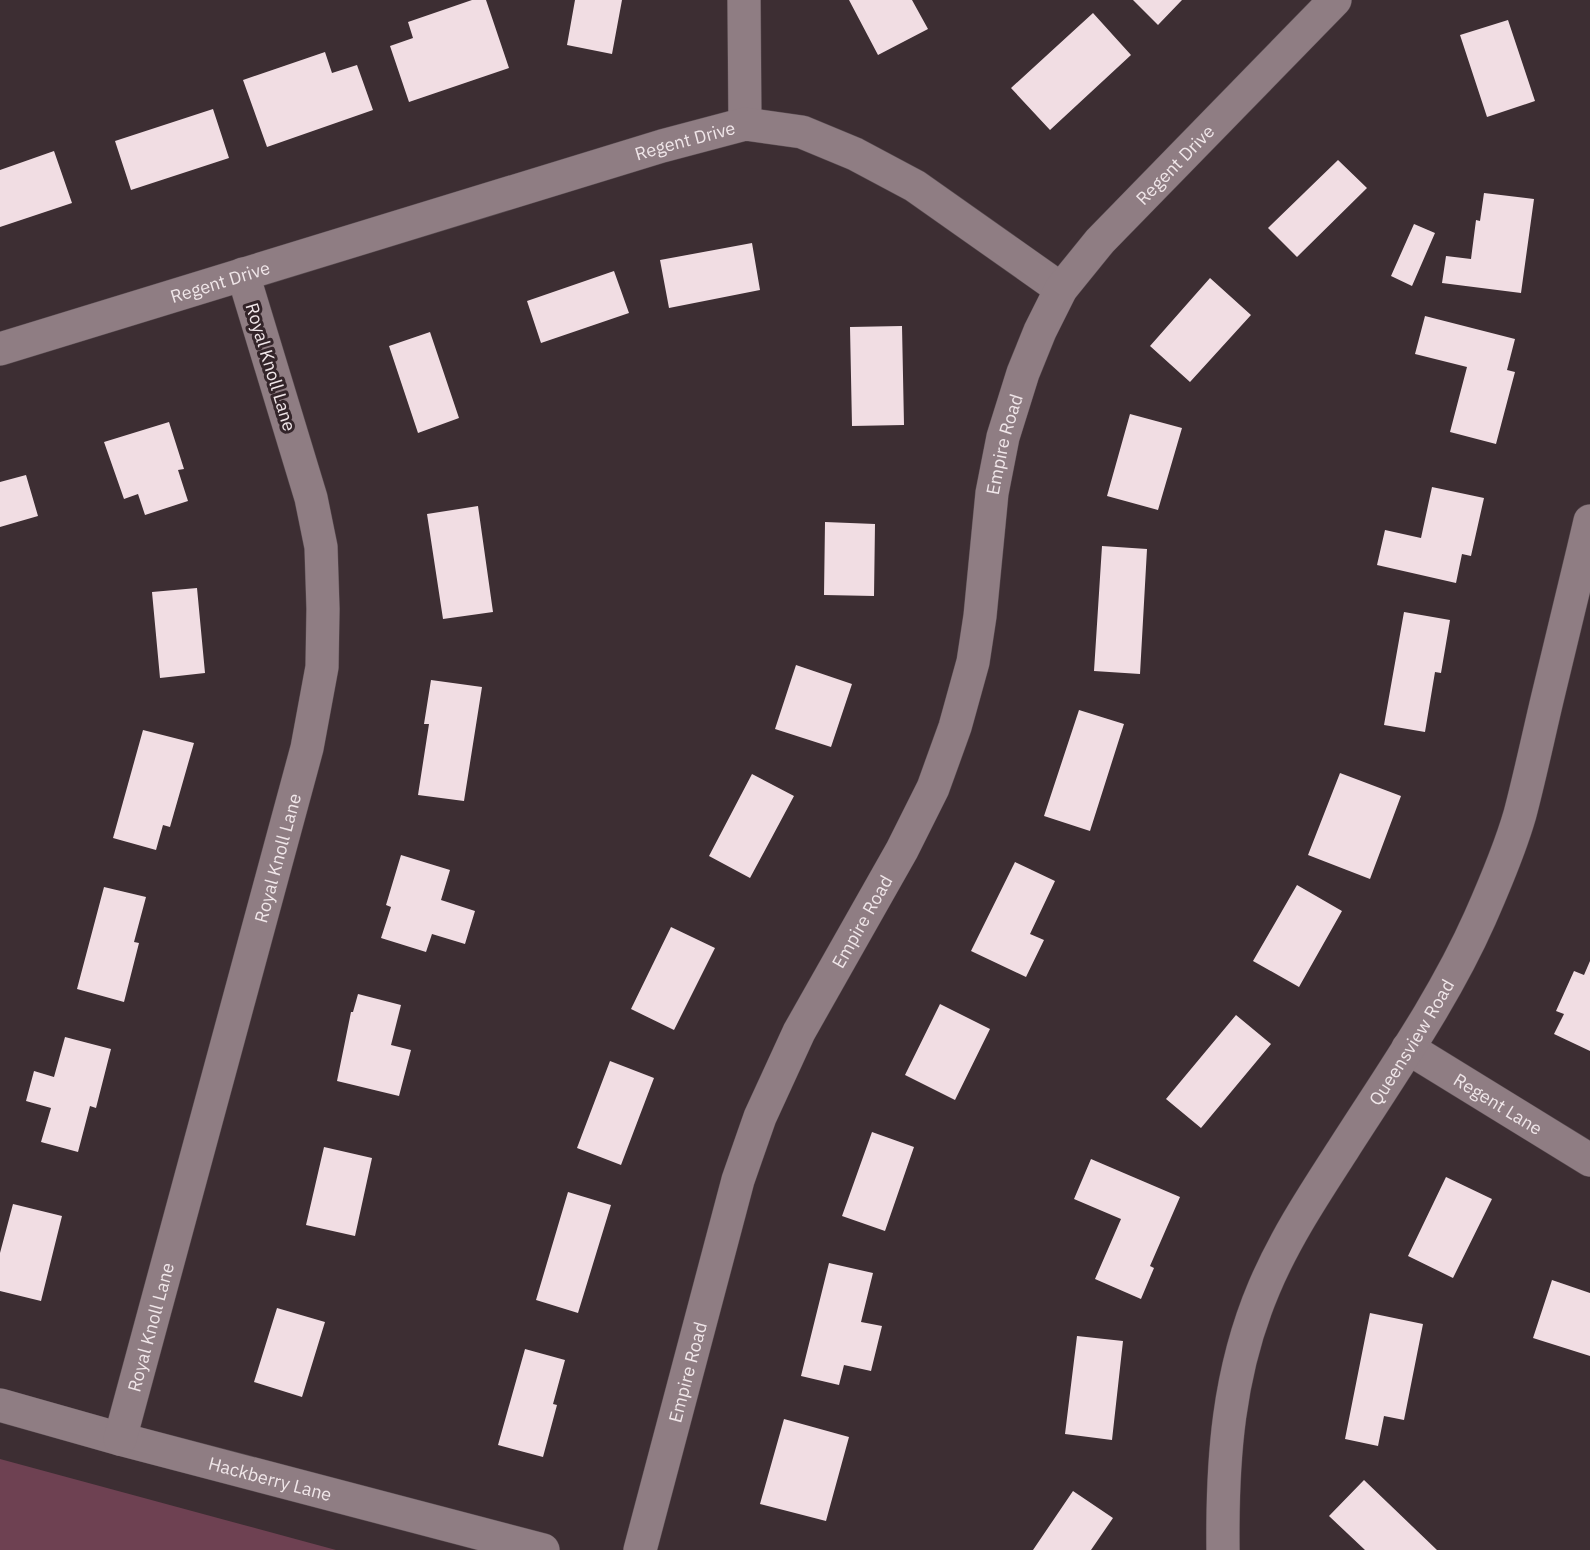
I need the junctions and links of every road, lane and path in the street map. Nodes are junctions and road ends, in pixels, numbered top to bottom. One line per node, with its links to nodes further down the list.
1 (744, 0): 3 (street)
2 (1335, 0): 5 (street, Regent Drive)
3 (745, 124): 4 (street, Regent Drive); 5 (street, Regent Drive)
4 (243, 274): 6 (street, Regent Drive); 11 (street, Royal Knoll Lane)
5 (1061, 289): 13 (street, Empire Road)
6 (0, 349)
7 (1590, 521): 8 (street, Queensview Road)
8 (1408, 1048): 9 (street, Regent Lane); 14 (street, Queensview Road)
9 (1590, 1160)
10 (0, 1405): 11 (street, Hackberry Lane)
11 (120, 1439): 12 (street, Hackberry Lane)
12 (543, 1550)
13 (640, 1550)
14 (1223, 1550)

